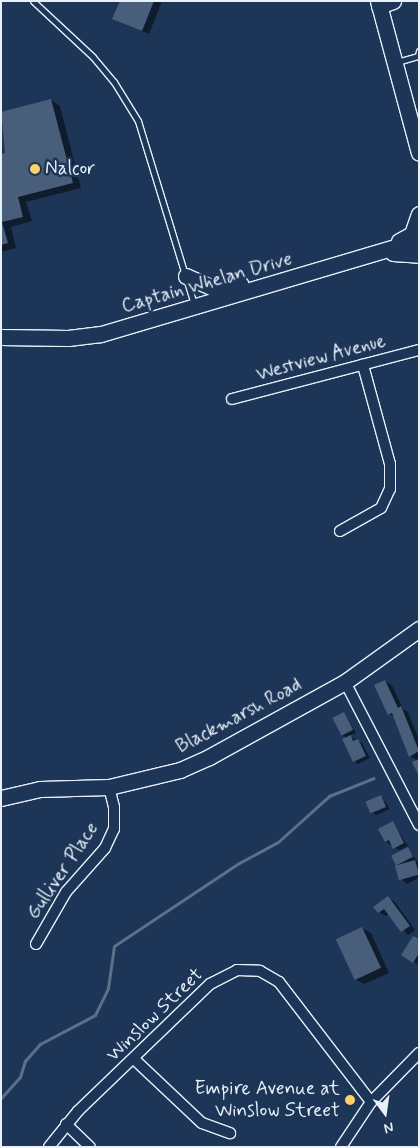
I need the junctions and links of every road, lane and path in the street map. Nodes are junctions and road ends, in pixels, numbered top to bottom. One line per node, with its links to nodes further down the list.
1 (33, 1): 12 (lane)
2 (383, 3): 4 (main road)
3 (418, 55): 4 (lane)
4 (394, 63): 5 (main road)
5 (415, 121): 6 (main road)
6 (419, 153)
7 (419, 214): 9 (main road)
8 (419, 240): 9 (main road, Captain Whelan Drive)
9 (374, 254): 10 (main road); 11 (main road, Captain Whelan Drive)
10 (419, 255)
11 (338, 265): 12 (main road); 13 (main road, Captain Whelan Drive)
12 (186, 276): 13 (lane)
13 (194, 308): 14 (main road, Captain Whelan Drive)
14 (1, 337)
15 (419, 350): 16 (street, Westview Avenue)
16 (363, 364): 17 (street, Westview Avenue); 18 (street)
17 (232, 399)
18 (340, 531)
19 (419, 629): 20 (main road, Blackmarsh Road)
20 (345, 682): 21 (main road, Blackmarsh Road); 23 (street)
21 (109, 787): 22 (main road, Blackmarsh Road); 24 (street, Gulliver Place)
22 (1, 798)
23 (419, 825)
24 (36, 944)
25 (419, 1053): 27 (street)
26 (134, 1059): 27 (street, Winslow Street); 28 (street, Winslow Street); 29 (street)
27 (371, 1102): 32 (street)
28 (66, 1124): 30 (street, Winslow Street); 31 (street)
29 (230, 1133)
30 (49, 1147)
31 (90, 1147)
32 (341, 1147)

